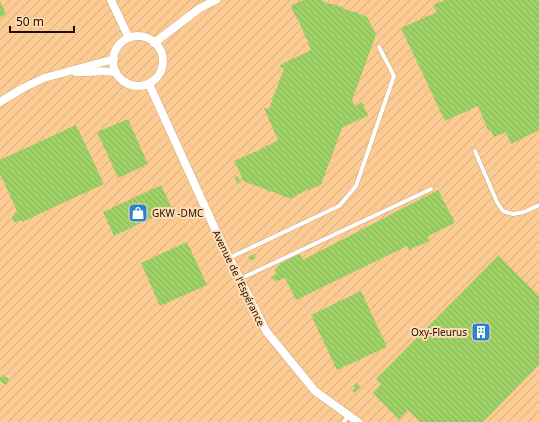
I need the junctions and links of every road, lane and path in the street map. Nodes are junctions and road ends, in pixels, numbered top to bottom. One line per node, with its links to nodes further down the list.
1 (111, 0): 3 (street)
2 (216, 0): 4 (street)
3 (129, 38): 4 (street); 6 (street)
4 (154, 43): 9 (street)
5 (379, 47): 14 (lane)
6 (114, 59): 7 (street); 8 (street)
7 (69, 72): 8 (street); 10 (street)
8 (116, 73): 9 (street)
9 (149, 84): 14 (street, Avenue de l'Espérance)
10 (0, 101)
11 (475, 151): 13 (lane)
12 (431, 189): 15 (lane)
13 (539, 205)
14 (229, 258): 15 (street, Avenue de l'Espérance)
15 (240, 279): 16 (street, Avenue de l'Espérance)
16 (346, 418): 17 (street, Avenue de l'Espérance)
17 (358, 422)

